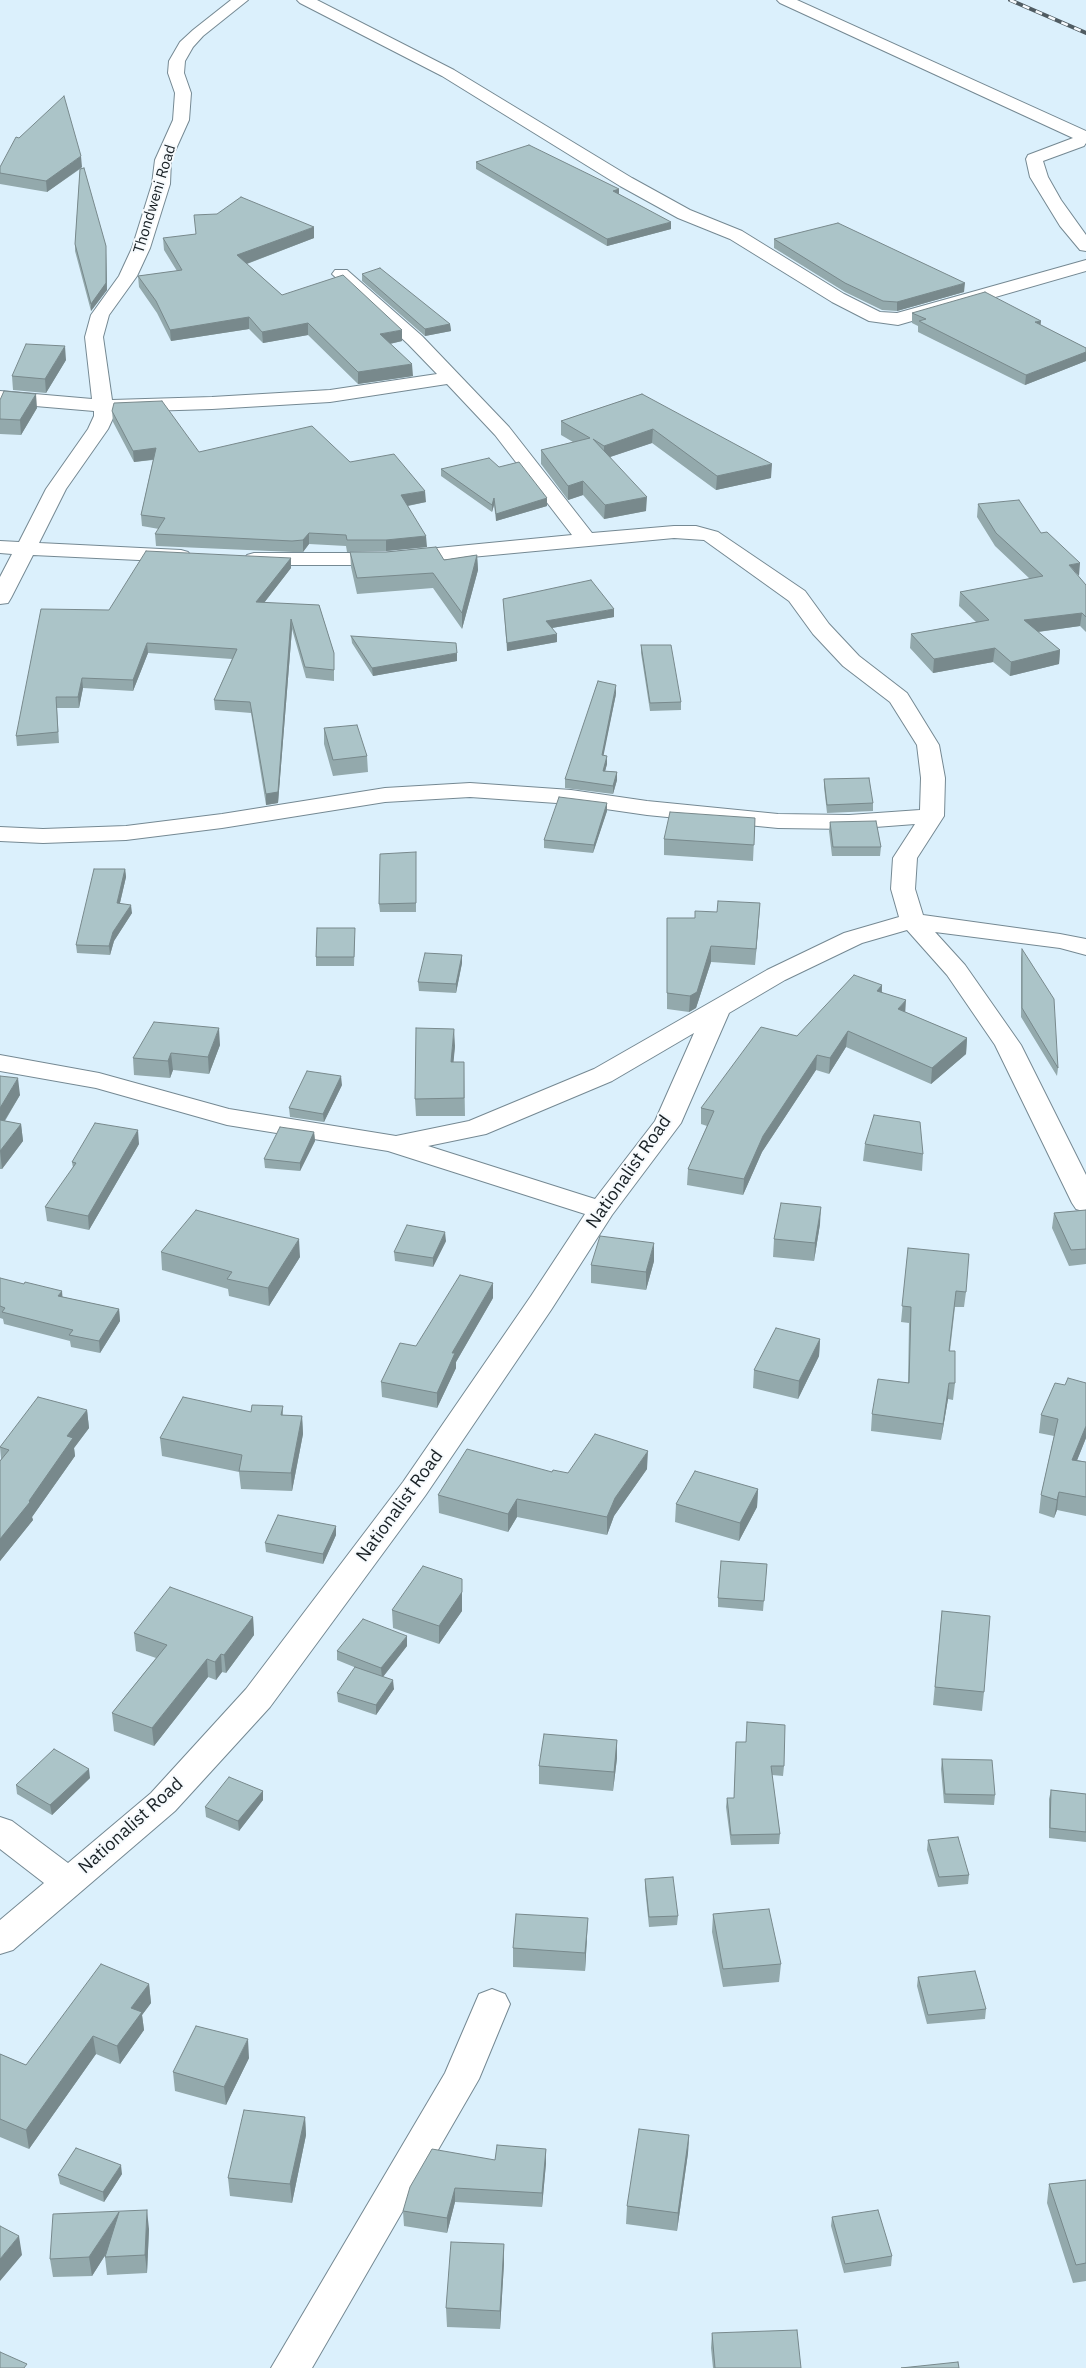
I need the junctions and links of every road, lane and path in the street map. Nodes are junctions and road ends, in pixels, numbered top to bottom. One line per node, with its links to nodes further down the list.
1 (240, 0): 9 (street, Thondweni Road)
2 (305, 0): 5 (street)
3 (785, 0): 4 (street)
4 (1086, 246)
5 (1086, 265)
6 (341, 274): 7 (street)
7 (452, 378): 9 (street); 10 (street)
8 (0, 397): 9 (street)
9 (104, 406): 12 (street, Thondweni Road)
10 (586, 540): 14 (street); 16 (street)
11 (0, 547): 12 (street)
12 (25, 549): 13 (street); 15 (street, Thondweni Road)
13 (198, 557)
14 (236, 558)
15 (0, 598)
16 (932, 816): 17 (street); 18 (street)
17 (0, 834)
18 (912, 921): 19 (street); 20 (street); 23 (street)
19 (1086, 948)
20 (718, 1008): 22 (street); 24 (street, Nationalist Road)
21 (0, 1063): 22 (street)
22 (396, 1144): 24 (street)
23 (1086, 1203)
24 (601, 1210): 26 (street, Nationalist Road)
25 (0, 1830): 26 (street)
26 (68, 1882): 27 (street, Nationalist Road)
27 (0, 1940)
28 (492, 2004): 29 (street)
29 (291, 2368)

